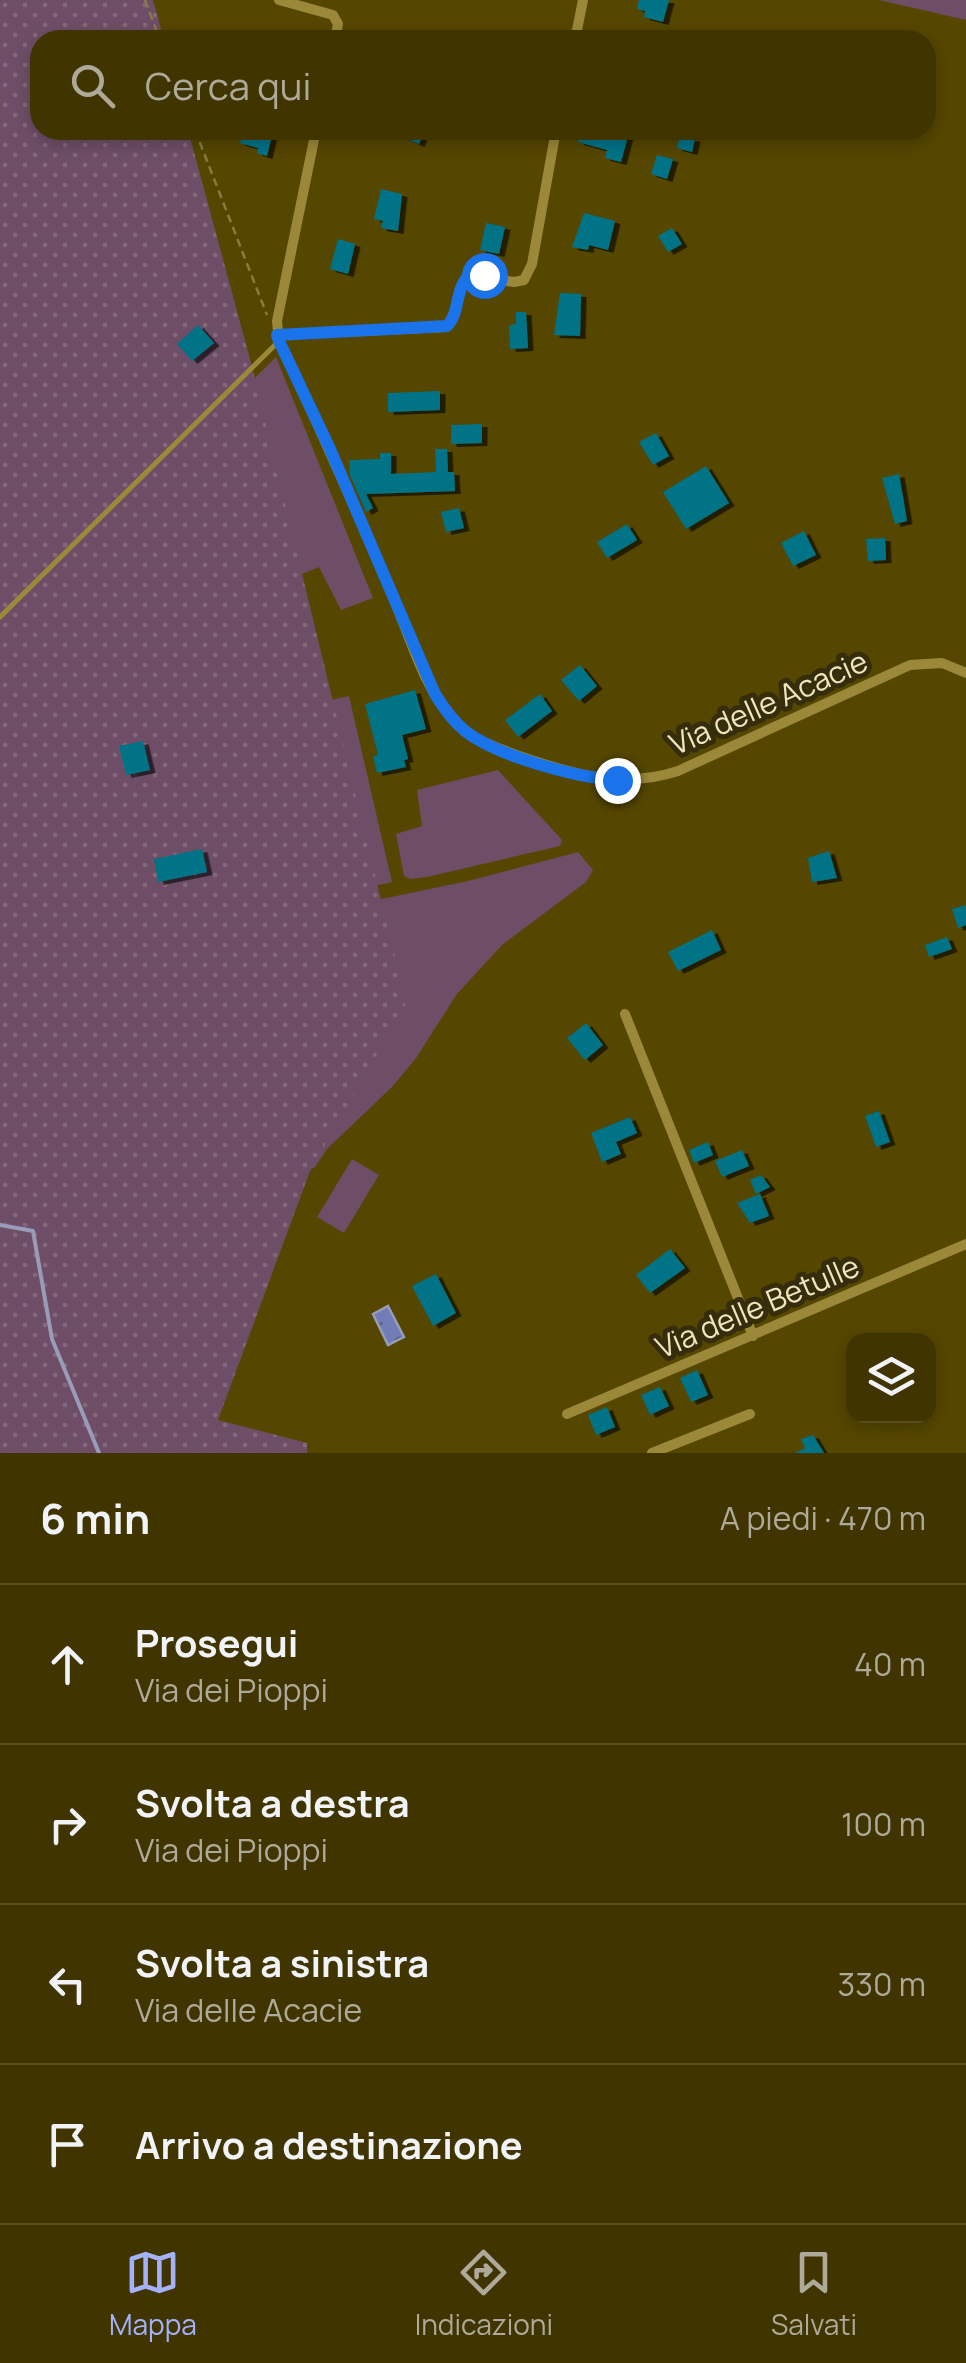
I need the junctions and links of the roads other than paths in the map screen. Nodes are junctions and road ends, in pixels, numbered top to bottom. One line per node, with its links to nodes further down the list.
1 (279, 0): 3 (street)
2 (583, 0): 4 (street)
3 (337, 30)
4 (576, 30)
5 (314, 140): 7 (street)
6 (554, 140): 7 (street)
7 (278, 338): 8 (lane); 9 (street, Via delle Acacie)
8 (0, 617)
9 (966, 673)
10 (625, 1014): 12 (street)
11 (966, 1244): 12 (street, Via delle Betulle)
12 (752, 1336): 13 (street, Via delle Betulle)
13 (567, 1414)
14 (750, 1414): 15 (street)
15 (684, 1441): 16 (street); 17 (street)
16 (652, 1453)
17 (690, 1453)

